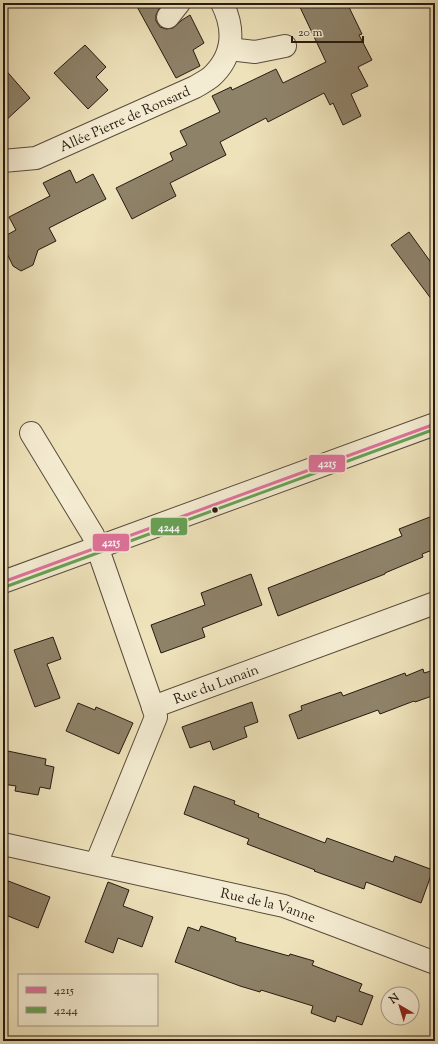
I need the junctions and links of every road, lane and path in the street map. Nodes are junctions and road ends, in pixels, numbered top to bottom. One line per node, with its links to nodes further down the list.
1 (222, 3): 3 (street, Allée Pierre de Ronsard)
2 (285, 46): 3 (street)
3 (229, 49): 4 (street, Allée Pierre de Ronsard)
4 (3, 161)
5 (435, 424): 7 (street)
6 (31, 433): 7 (street)
7 (99, 548): 8 (street); 10 (street)
8 (3, 582)
9 (435, 603): 10 (street, Rue du Lunain)
10 (154, 707): 12 (street)
11 (3, 844): 12 (street, Rue de la Vanne)
12 (96, 864): 13 (street, Rue de la Vanne)
13 (435, 963)

